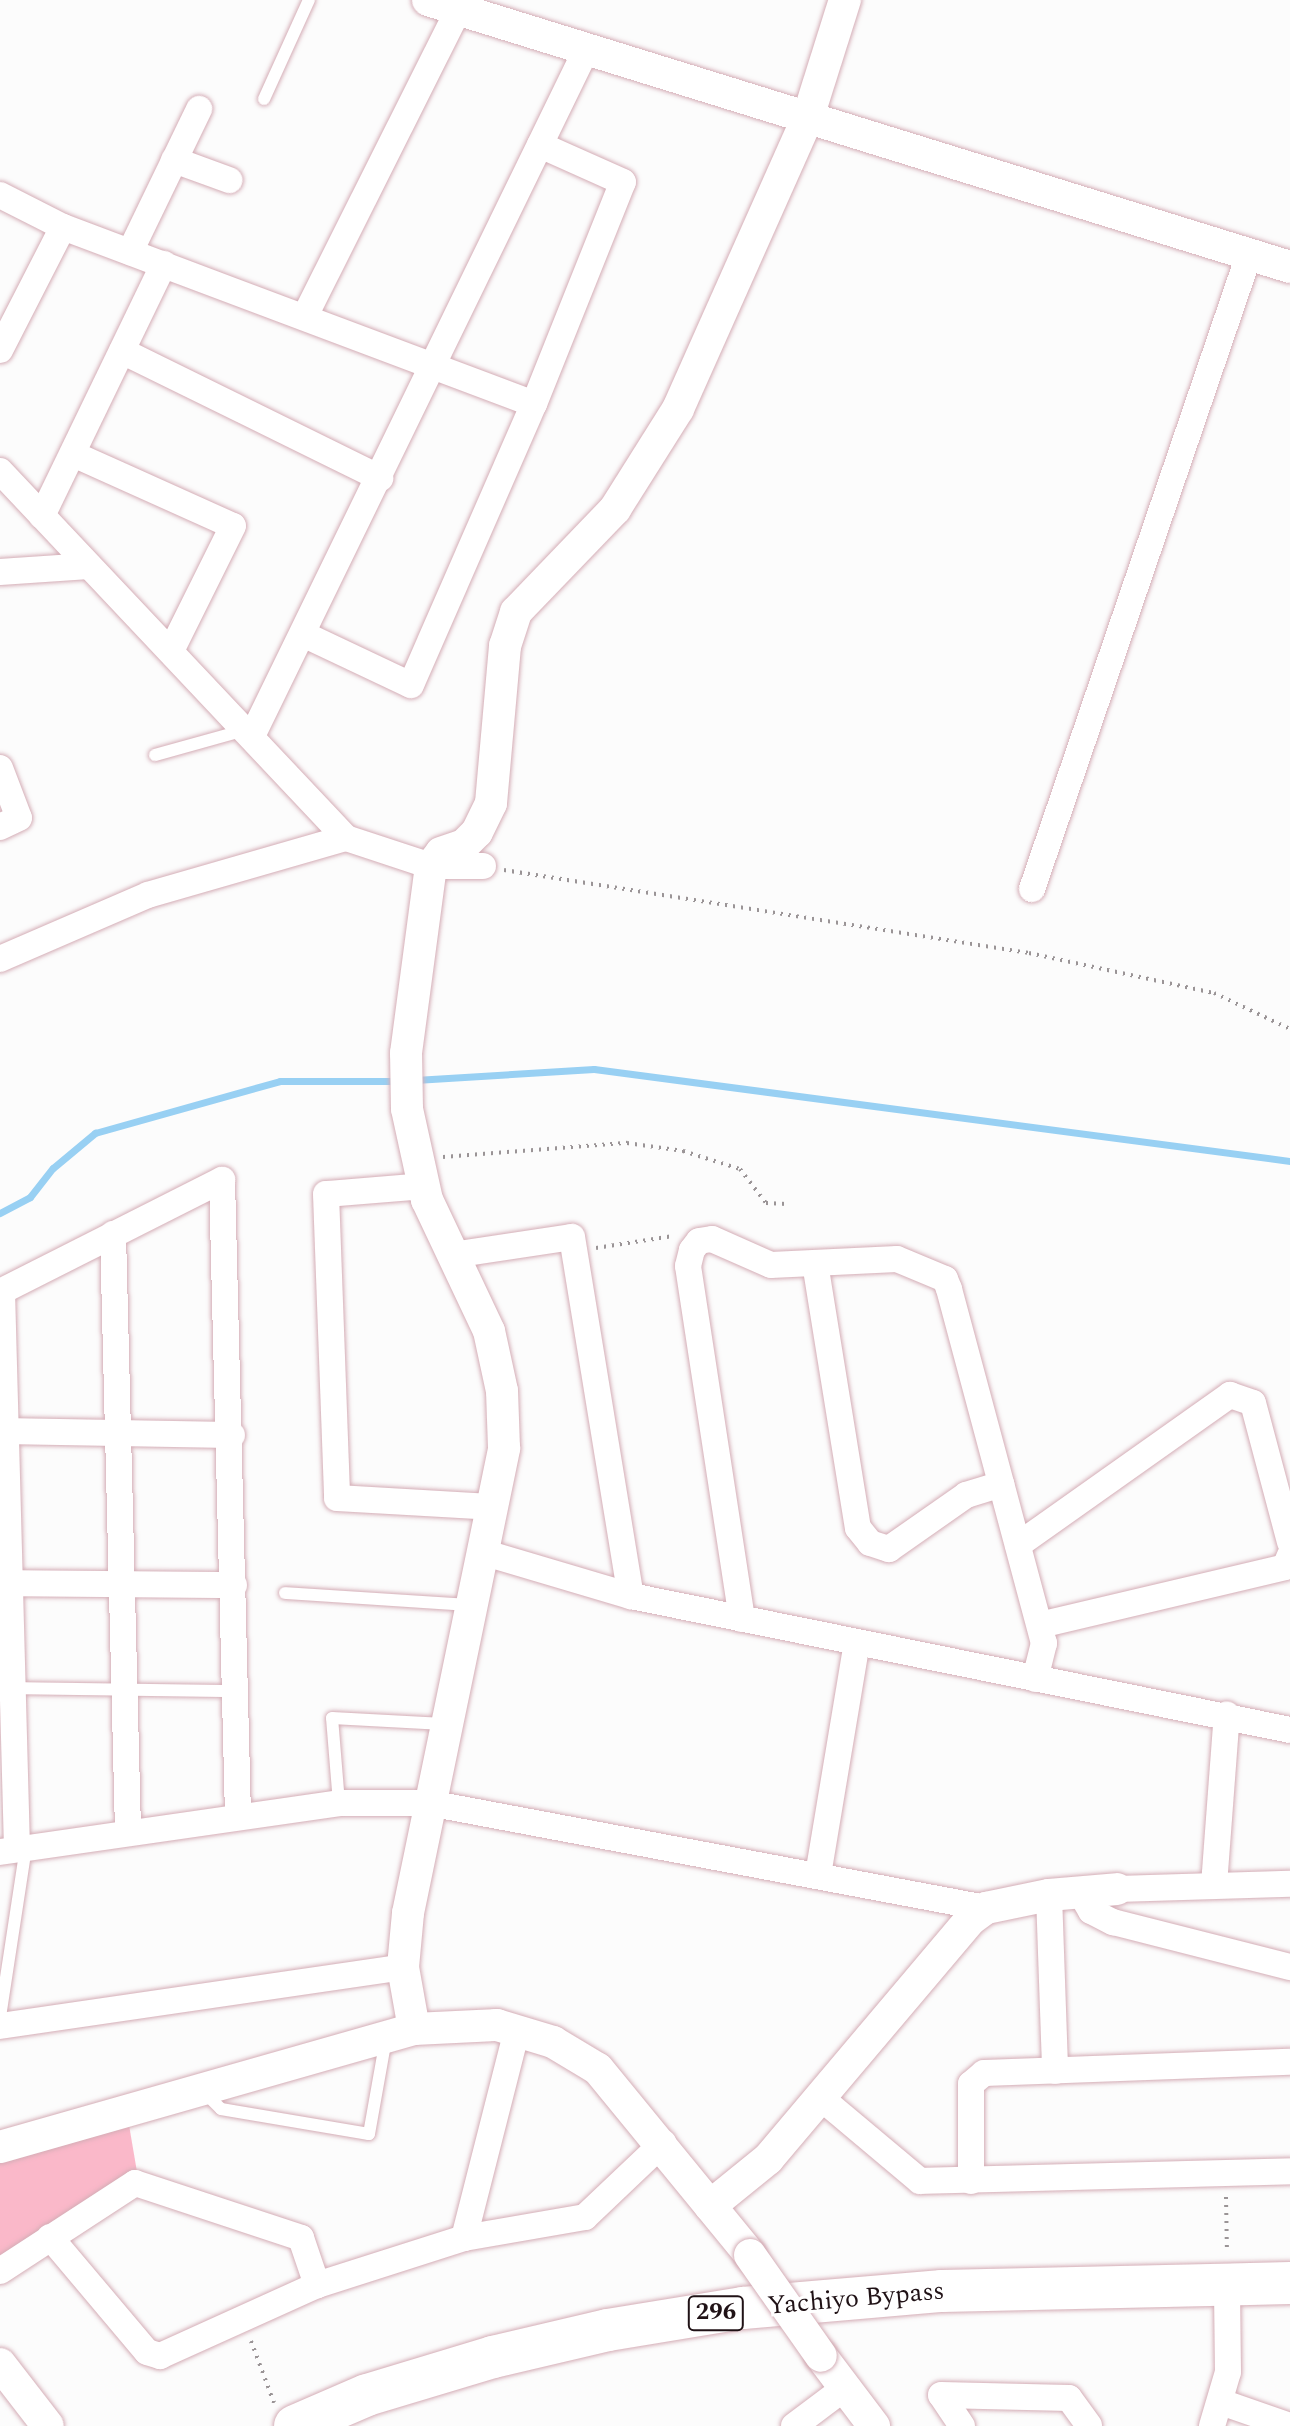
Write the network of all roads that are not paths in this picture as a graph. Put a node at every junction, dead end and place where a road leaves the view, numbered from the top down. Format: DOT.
graph roads {
  1 [pos="309,0"];
  2 [pos="428,0"];
  3 [pos="845,0"];
  4 [pos="458,10"];
  5 [pos="585,52"];
  6 [pos="264,99"];
  7 [pos="199,109"];
  8 [pos="808,117"];
  9 [pos="540,145"];
  10 [pos="174,160"];
  11 [pos="229,180"];
  12 [pos="0,195"];
  13 [pos="63,227"];
  14 [pos="130,252"];
  15 [pos="1249,255"];
  16 [pos="164,264"];
  17 [pos="1290,267"];
  18 [pos="305,316"];
  19 [pos="0,350"];
  20 [pos="122,351"];
  21 [pos="436,365"];
  22 [pos="534,404"];
  23 [pos="73,454"];
  24 [pos="0,471"];
  25 [pos="380,478"];
  26 [pos="42,516"];
  27 [pos="89,566"];
  28 [pos="0,572"];
  29 [pos="303,634"];
  30 [pos="171,651"];
  31 [pos="250,732"];
  32 [pos="155,755"];
  33 [pos="0,768"];
  34 [pos="0,827"];
  35 [pos="346,838"];
  36 [pos="431,866"];
  37 [pos="483,866"];
  38 [pos="1032,889"];
  39 [pos="0,959"];
  40 [pos="420,1173"];
  41 [pos="113,1234"];
  42 [pos="453,1255"];
  43 [pos="815,1263"];
  44 [pos="1,1291"];
  45 [pos="4,1431"];
  46 [pos="118,1433"];
  47 [pos="232,1435"];
  48 [pos="1001,1484"];
  49 [pos="491,1507"];
  50 [pos="1290,1542"];
  51 [pos="1018,1545"];
  52 [pos="482,1552"];
  53 [pos="1290,1555"];
  54 [pos="5,1583"];
  55 [pos="121,1584"];
  56 [pos="234,1585"];
  57 [pos="285,1593"];
  58 [pos="631,1596"];
  59 [pos="471,1605"];
  60 [pos="742,1619"];
  61 [pos="1040,1625"];
  62 [pos="857,1643"];
  63 [pos="1035,1679"];
  64 [pos="7,1688"];
  65 [pos="124,1690"];
  66 [pos="236,1691"];
  67 [pos="1227,1714"];
  68 [pos="447,1724"];
  69 [pos="1290,1730"];
  70 [pos="339,1803"];
  71 [pos="429,1803"];
  72 [pos="238,1816"];
  73 [pos="128,1830"];
  74 [pos="14,1849"];
  75 [pos="818,1875"];
  76 [pos="1290,1884"];
  77 [pos="1214,1885"];
  78 [pos="1117,1889"];
  79 [pos="1064,1894"];
  80 [pos="986,1908"];
  81 [pos="403,1967"];
  82 [pos="1290,1967"];
  83 [pos="0,2017"];
  84 [pos="0,2026"];
  85 [pos="517,2030"];
  86 [pos="400,2033"];
  87 [pos="1290,2062"];
  88 [pos="1055,2071"];
  89 [pos="200,2087"];
  90 [pos="821,2098"];
  91 [pos="663,2143"];
  92 [pos="0,2147"];
  93 [pos="1290,2171"];
  94 [pos="971,2181"];
  95 [pos="710,2206"];
  96 [pos="50,2237"];
  97 [pos="464,2238"];
  98 [pos="1227,2270"];
  99 [pos="0,2271"];
  100 [pos="1290,2283"];
  101 [pos="317,2285"];
  102 [pos="0,2364"];
  103 [pos="846,2387"];
  104 [pos="284,2414"];
  105 [pos="1216,2414"];
  106 [pos="48,2426"];
  107 [pos="794,2426"];
  108 [pos="874,2426"];
  109 [pos="962,2426"];
  110 [pos="1089,2426"];
  111 [pos="1290,2426"];
  1 -- 6 [label="lane"];
  2 -- 4 [label="street"];
  3 -- 8 [label="street"];
  4 -- 5 [label="street"];
  4 -- 18 [label="street"];
  5 -- 8 [label="street"];
  5 -- 9 [label="street"];
  7 -- 10 [label="street"];
  8 -- 15 [label="street"];
  8 -- 36 [label="street"];
  9 -- 21 [label="street"];
  9 -- 22 [label="street"];
  10 -- 11 [label="street"];
  10 -- 14 [label="street"];
  12 -- 13 [label="street"];
  13 -- 14 [label="street"];
  13 -- 19 [label="street"];
  14 -- 16 [label="street"];
  15 -- 17 [label="street"];
  15 -- 38 [label="street"];
  16 -- 18 [label="street"];
  16 -- 20 [label="street"];
  18 -- 21 [label="street"];
  20 -- 23 [label="street"];
  20 -- 25 [label="street"];
  21 -- 22 [label="street"];
  21 -- 25 [label="street"];
  22 -- 29 [label="street"];
  23 -- 26 [label="street"];
  23 -- 30 [label="street"];
  24 -- 26 [label="street"];
  25 -- 29 [label="street"];
  26 -- 27 [label="street"];
  27 -- 28 [label="street"];
  27 -- 30 [label="street"];
  29 -- 31 [label="street"];
  30 -- 31 [label="street"];
  31 -- 32 [label="lane"];
  31 -- 35 [label="street"];
  33 -- 34 [label="street"];
  35 -- 36 [label="street"];
  35 -- 39 [label="street"];
  36 -- 37 [label="street"];
  36 -- 40 [label="street"];
  40 -- 42 [label="street"];
  40 -- 49 [label="street"];
  41 -- 44 [label="street"];
  41 -- 46 [label="street"];
  41 -- 47 [label="street"];
  42 -- 49 [label="street"];
  42 -- 58 [label="street"];
  43 -- 48 [label="street"];
  43 -- 48 [label="street"];
  43 -- 60 [label="street"];
  44 -- 45 [label="street"];
  45 -- 46 [label="street"];
  45 -- 54 [label="street"];
  46 -- 47 [label="street"];
  46 -- 55 [label="street"];
  47 -- 56 [label="street"];
  48 -- 51 [label="street"];
  49 -- 52 [label="street"];
  50 -- 51 [label="street"];
  51 -- 61 [label="street"];
  52 -- 58 [label="street"];
  52 -- 59 [label="street"];
  53 -- 61 [label="street"];
  54 -- 55 [label="street"];
  54 -- 64 [label="street"];
  55 -- 56 [label="street"];
  55 -- 65 [label="street"];
  56 -- 66 [label="street"];
  57 -- 59 [label="lane"];
  58 -- 60 [label="street"];
  59 -- 68 [label="street"];
  60 -- 62 [label="street"];
  61 -- 63 [label="street"];
  62 -- 63 [label="street"];
  62 -- 75 [label="street"];
  63 -- 67 [label="street"];
  64 -- 65 [label="lane"];
  64 -- 74 [label="street"];
  65 -- 66 [label="lane"];
  65 -- 73 [label="street"];
  66 -- 72 [label="street"];
  67 -- 69 [label="street"];
  67 -- 77 [label="street"];
  68 -- 70 [label="lane"];
  68 -- 71 [label="street"];
  70 -- 71 [label="street"];
  70 -- 72 [label="street"];
  71 -- 75 [label="street"];
  71 -- 81 [label="street"];
  72 -- 73 [label="street"];
  73 -- 74 [label="street"];
  74 -- 83 [label="lane"];
  75 -- 80 [label="street"];
  76 -- 77 [label="street"];
  77 -- 78 [label="street"];
  78 -- 79 [label="street"];
  79 -- 80 [label="street"];
  79 -- 82 [label="street"];
  79 -- 88 [label="street"];
  80 -- 90 [label="street"];
  81 -- 84 [label="street"];
  81 -- 86 [label="street"];
  85 -- 86 [label="street"];
  85 -- 91 [label="street"];
  85 -- 97 [label="street"];
  86 -- 89 [label="street"];
  86 -- 89 [label="lane"];
  87 -- 88 [label="street"];
  88 -- 94 [label="street"];
  89 -- 92 [label="street"];
  90 -- 94 [label="street"];
  90 -- 95 [label="street"];
  91 -- 95 [label="street"];
  91 -- 97 [label="street"];
  93 -- 94 [label="street"];
  95 -- 103 [label="street, bridge"];
  96 -- 99 [label="street"];
  96 -- 101 [label="street"];
  96 -- 101 [label="street"];
  97 -- 101 [label="street"];
  98 -- 100 [label="highway, Yachiyo Bypass / 296"];
  98 -- 104 [label="highway, Yachiyo Bypass / 296"];
  98 -- 105 [label="street"];
  102 -- 106 [label="street"];
  103 -- 107 [label="street"];
  103 -- 108 [label="street"];
  105 -- 111 [label="street"];
  109 -- 110 [label="street"];
}
